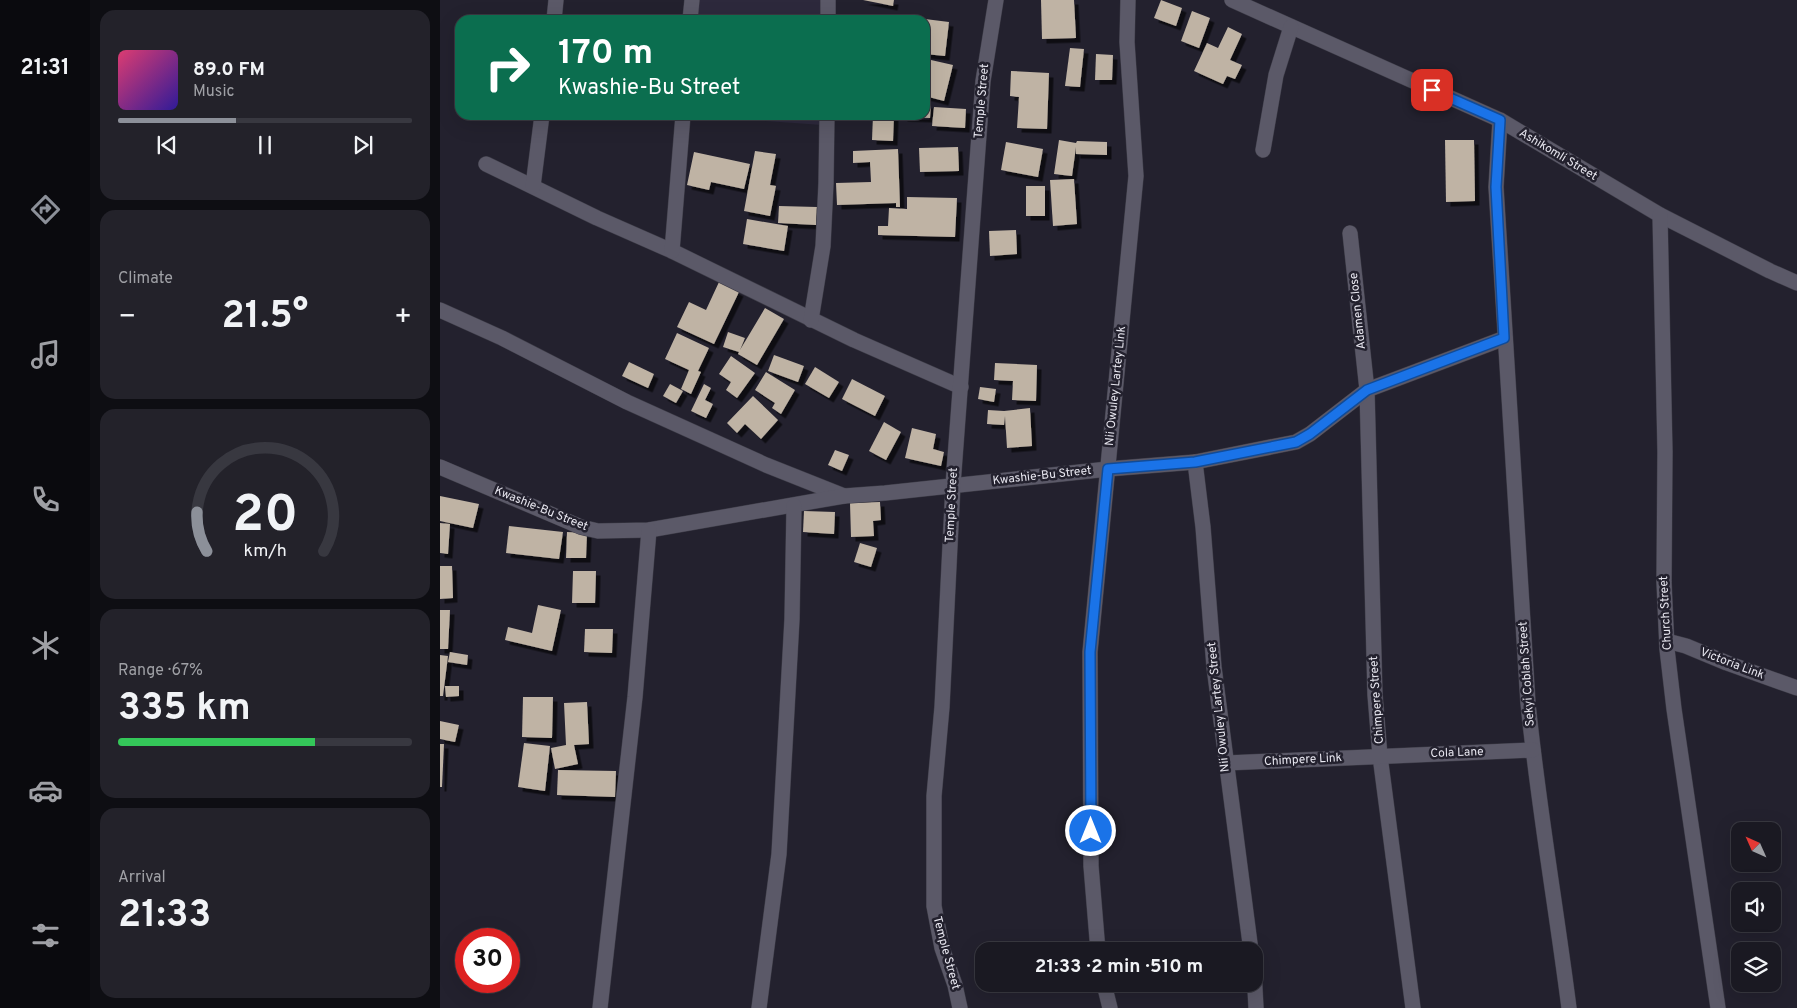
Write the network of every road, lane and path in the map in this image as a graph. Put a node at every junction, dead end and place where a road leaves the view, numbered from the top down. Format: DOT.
graph roads {
  1 [pos="556,0"];
  2 [pos="692,0"];
  3 [pos="828,0"];
  4 [pos="996,0"];
  5 [pos="1128,0"];
  6 [pos="1232,0"];
  7 [pos="554,15"];
  8 [pos="690,15"];
  9 [pos="828,15"];
  10 [pos="1291,27"];
  11 [pos="541,120"];
  12 [pos="683,120"];
  13 [pos="827,120"];
  14 [pos="1500,120"];
  15 [pos="1263,150"];
  16 [pos="486,164"];
  17 [pos="533,186"];
  18 [pos="1660,215"];
  19 [pos="1350,233"];
  20 [pos="672,252"];
  21 [pos="1797,284"];
  22 [pos="440,310"];
  23 [pos="811,320"];
  24 [pos="1504,338"];
  25 [pos="961,387"];
  26 [pos="1367,390"];
  27 [pos="1195,462"];
  28 [pos="440,467"];
  29 [pos="1108,469"];
  30 [pos="952,485"];
  31 [pos="844,496"];
  32 [pos="794,506"];
  33 [pos="648,530"];
  34 [pos="1667,641"];
  35 [pos="1797,688"];
  36 [pos="1533,750"];
  37 [pos="1380,756"];
  38 [pos="1226,763"];
  39 [pos="1097,942"];
  40 [pos="1250,942"];
  41 [pos="1106,992"];
  42 [pos="1255,992"];
  43 [pos="600,1008"];
  44 [pos="759,1008"];
  45 [pos="960,1008"];
  46 [pos="1110,1008"];
  47 [pos="1256,1008"];
  48 [pos="1413,1008"];
  49 [pos="1569,1008"];
  50 [pos="1718,1008"];
  1 -- 7 [label="street"];
  2 -- 8 [label="street"];
  3 -- 9 [label="street"];
  4 -- 25 [label="street, Temple Street"];
  5 -- 29 [label="street, Nii Owuley Lartey Link"];
  6 -- 10 [label="street, Ashikomli Street"];
  10 -- 14 [label="street, Ashikomli Street"];
  10 -- 15 [label="street"];
  11 -- 17 [label="street"];
  12 -- 20 [label="street"];
  13 -- 23 [label="street"];
  14 -- 18 [label="street, Ashikomli Street"];
  14 -- 24 [label="street"];
  16 -- 17 [label="street"];
  17 -- 20 [label="street"];
  18 -- 21 [label="street, Ashikomli Street"];
  18 -- 34 [label="street, Church Street"];
  19 -- 26 [label="street, Adamen Close"];
  20 -- 23 [label="street"];
  22 -- 31 [label="street"];
  23 -- 25 [label="street"];
  24 -- 26 [label="street, Kwashie-Bu Street"];
  24 -- 36 [label="street, Sekyi Coblah Street"];
  25 -- 30 [label="street, Temple Street"];
  26 -- 27 [label="street, Kwashie-Bu Street"];
  26 -- 37 [label="street, Chimpere Street"];
  27 -- 29 [label="street, Kwashie-Bu Street"];
  27 -- 38 [label="street, Nii Owuley Lartey Street"];
  28 -- 33 [label="street, Kwashie-Bu Street"];
  29 -- 30 [label="street, Kwashie-Bu Street"];
  29 -- 39 [label="street, Nii Owuley Lartey Link"];
  30 -- 31 [label="street, Kwashie-Bu Street"];
  30 -- 45 [label="street, Temple Street"];
  31 -- 32 [label="street, Kwashie-Bu Street"];
  32 -- 33 [label="street, Kwashie-Bu Street"];
  32 -- 44 [label="street"];
  33 -- 43 [label="street"];
  34 -- 35 [label="street, Victoria Link"];
  34 -- 50 [label="street, Church Street"];
  36 -- 37 [label="street, Cola Lane"];
  36 -- 49 [label="street, Sekyi Coblah Street"];
  37 -- 38 [label="street, Chimpere Link"];
  37 -- 48 [label="street, Chimpere Street"];
  38 -- 40 [label="street, Nii Owuley Lartey Street"];
  41 -- 46 [label="street"];
  42 -- 47 [label="street"];
}
